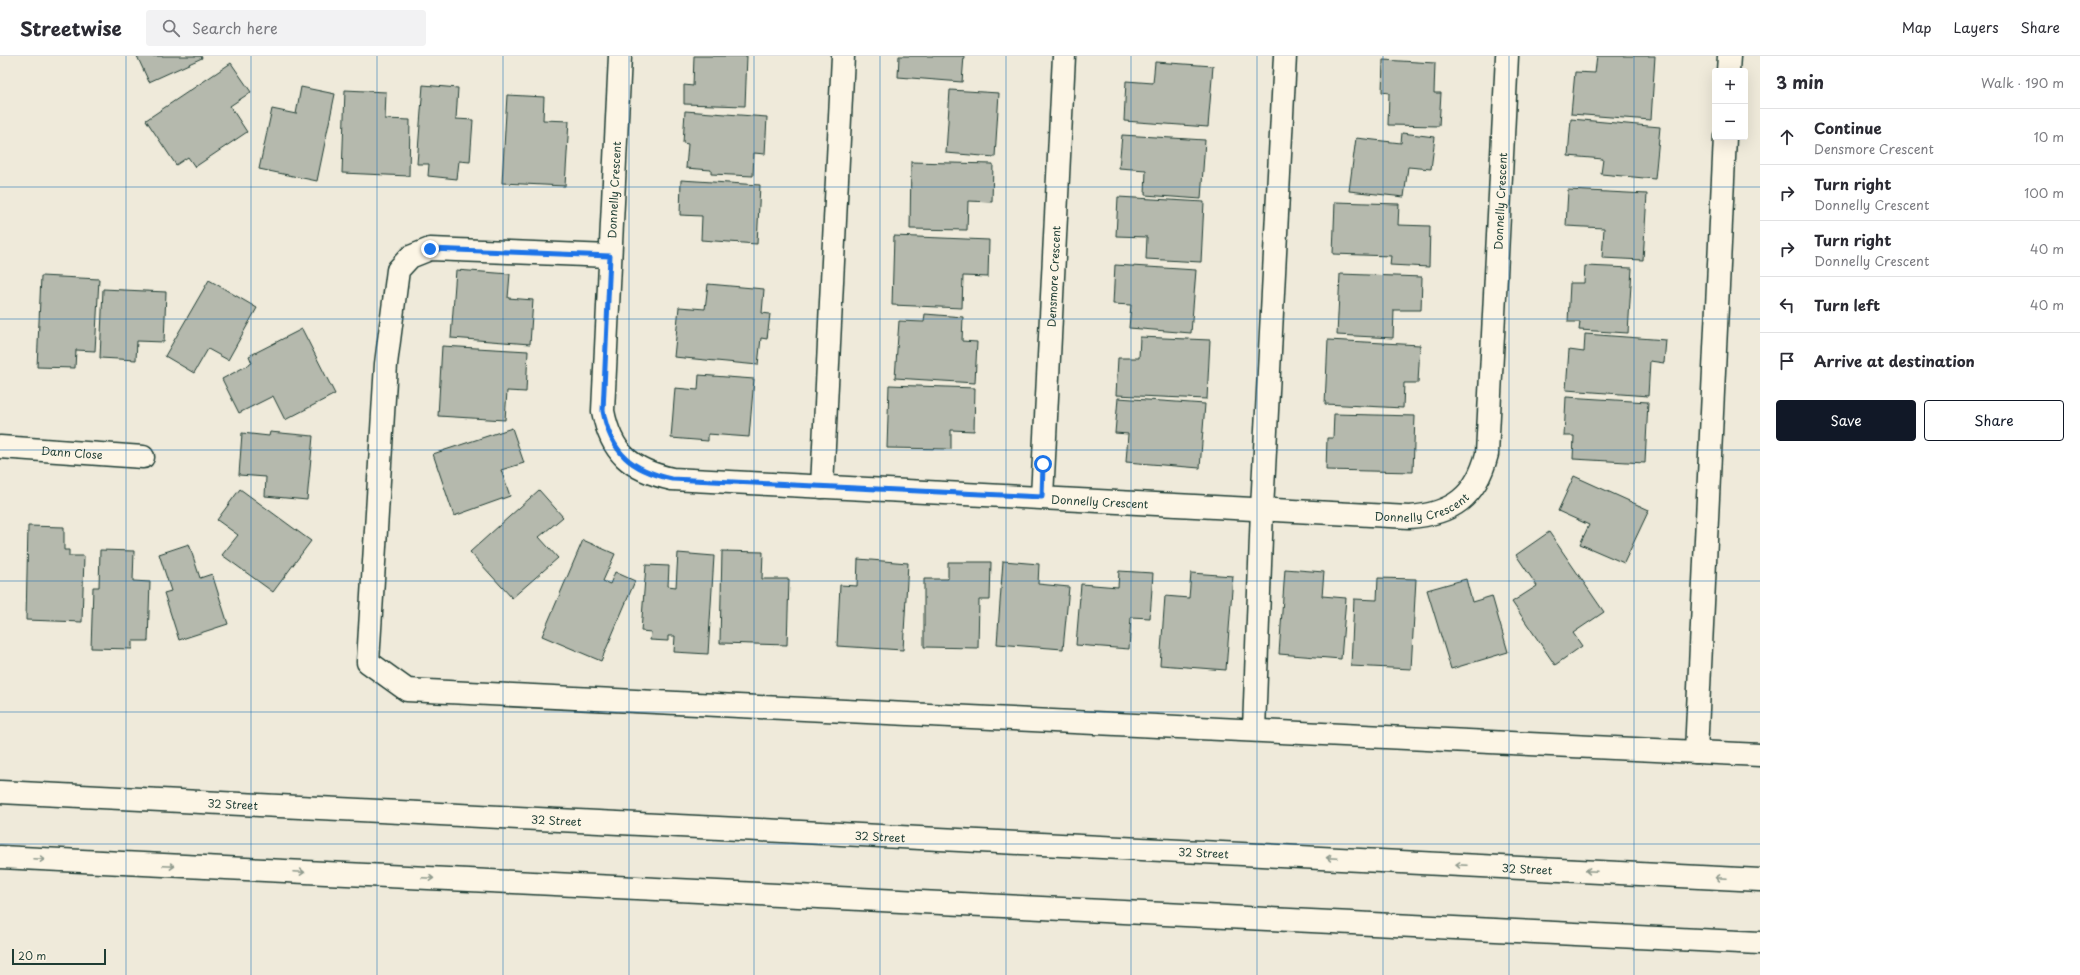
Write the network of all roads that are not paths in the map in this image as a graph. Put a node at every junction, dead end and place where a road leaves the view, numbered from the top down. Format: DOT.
graph roads {
  1 [pos="620,56"];
  2 [pos="843,56"];
  3 [pos="1064,56"];
  4 [pos="1285,56"];
  5 [pos="1507,56"];
  6 [pos="1729,56"];
  7 [pos="1728,68"];
  8 [pos="1725,140"];
  9 [pos="610,256"];
  10 [pos="0,447"];
  11 [pos="143,457"];
  12 [pos="822,487"];
  13 [pos="1042,497"];
  14 [pos="1262,509"];
  15 [pos="1254,730"];
  16 [pos="1696,752"];
  17 [pos="1760,755"];
  18 [pos="0,792"];
  19 [pos="0,857"];
  20 [pos="1760,880"];
  21 [pos="1760,943"];
  1 -- 9 [label="street, Donnelly Crescent"];
  2 -- 12 [label="street"];
  3 -- 13 [label="street, Densmore Crescent"];
  4 -- 14 [label="street"];
  5 -- 14 [label="street, Donnelly Crescent"];
  6 -- 7 [label="street"];
  8 -- 16 [label="street"];
  9 -- 12 [label="street, Donnelly Crescent"];
  9 -- 15 [label="street"];
  10 -- 11 [label="street, Dann Close"];
  12 -- 13 [label="street, Donnelly Crescent"];
  13 -- 14 [label="street, Donnelly Crescent"];
  14 -- 15 [label="street"];
  15 -- 16 [label="street"];
  16 -- 17 [label="street"];
  20 -- 18 [label="street, 32 Street, one-way"];
  19 -- 21 [label="street, one-way"];
}
